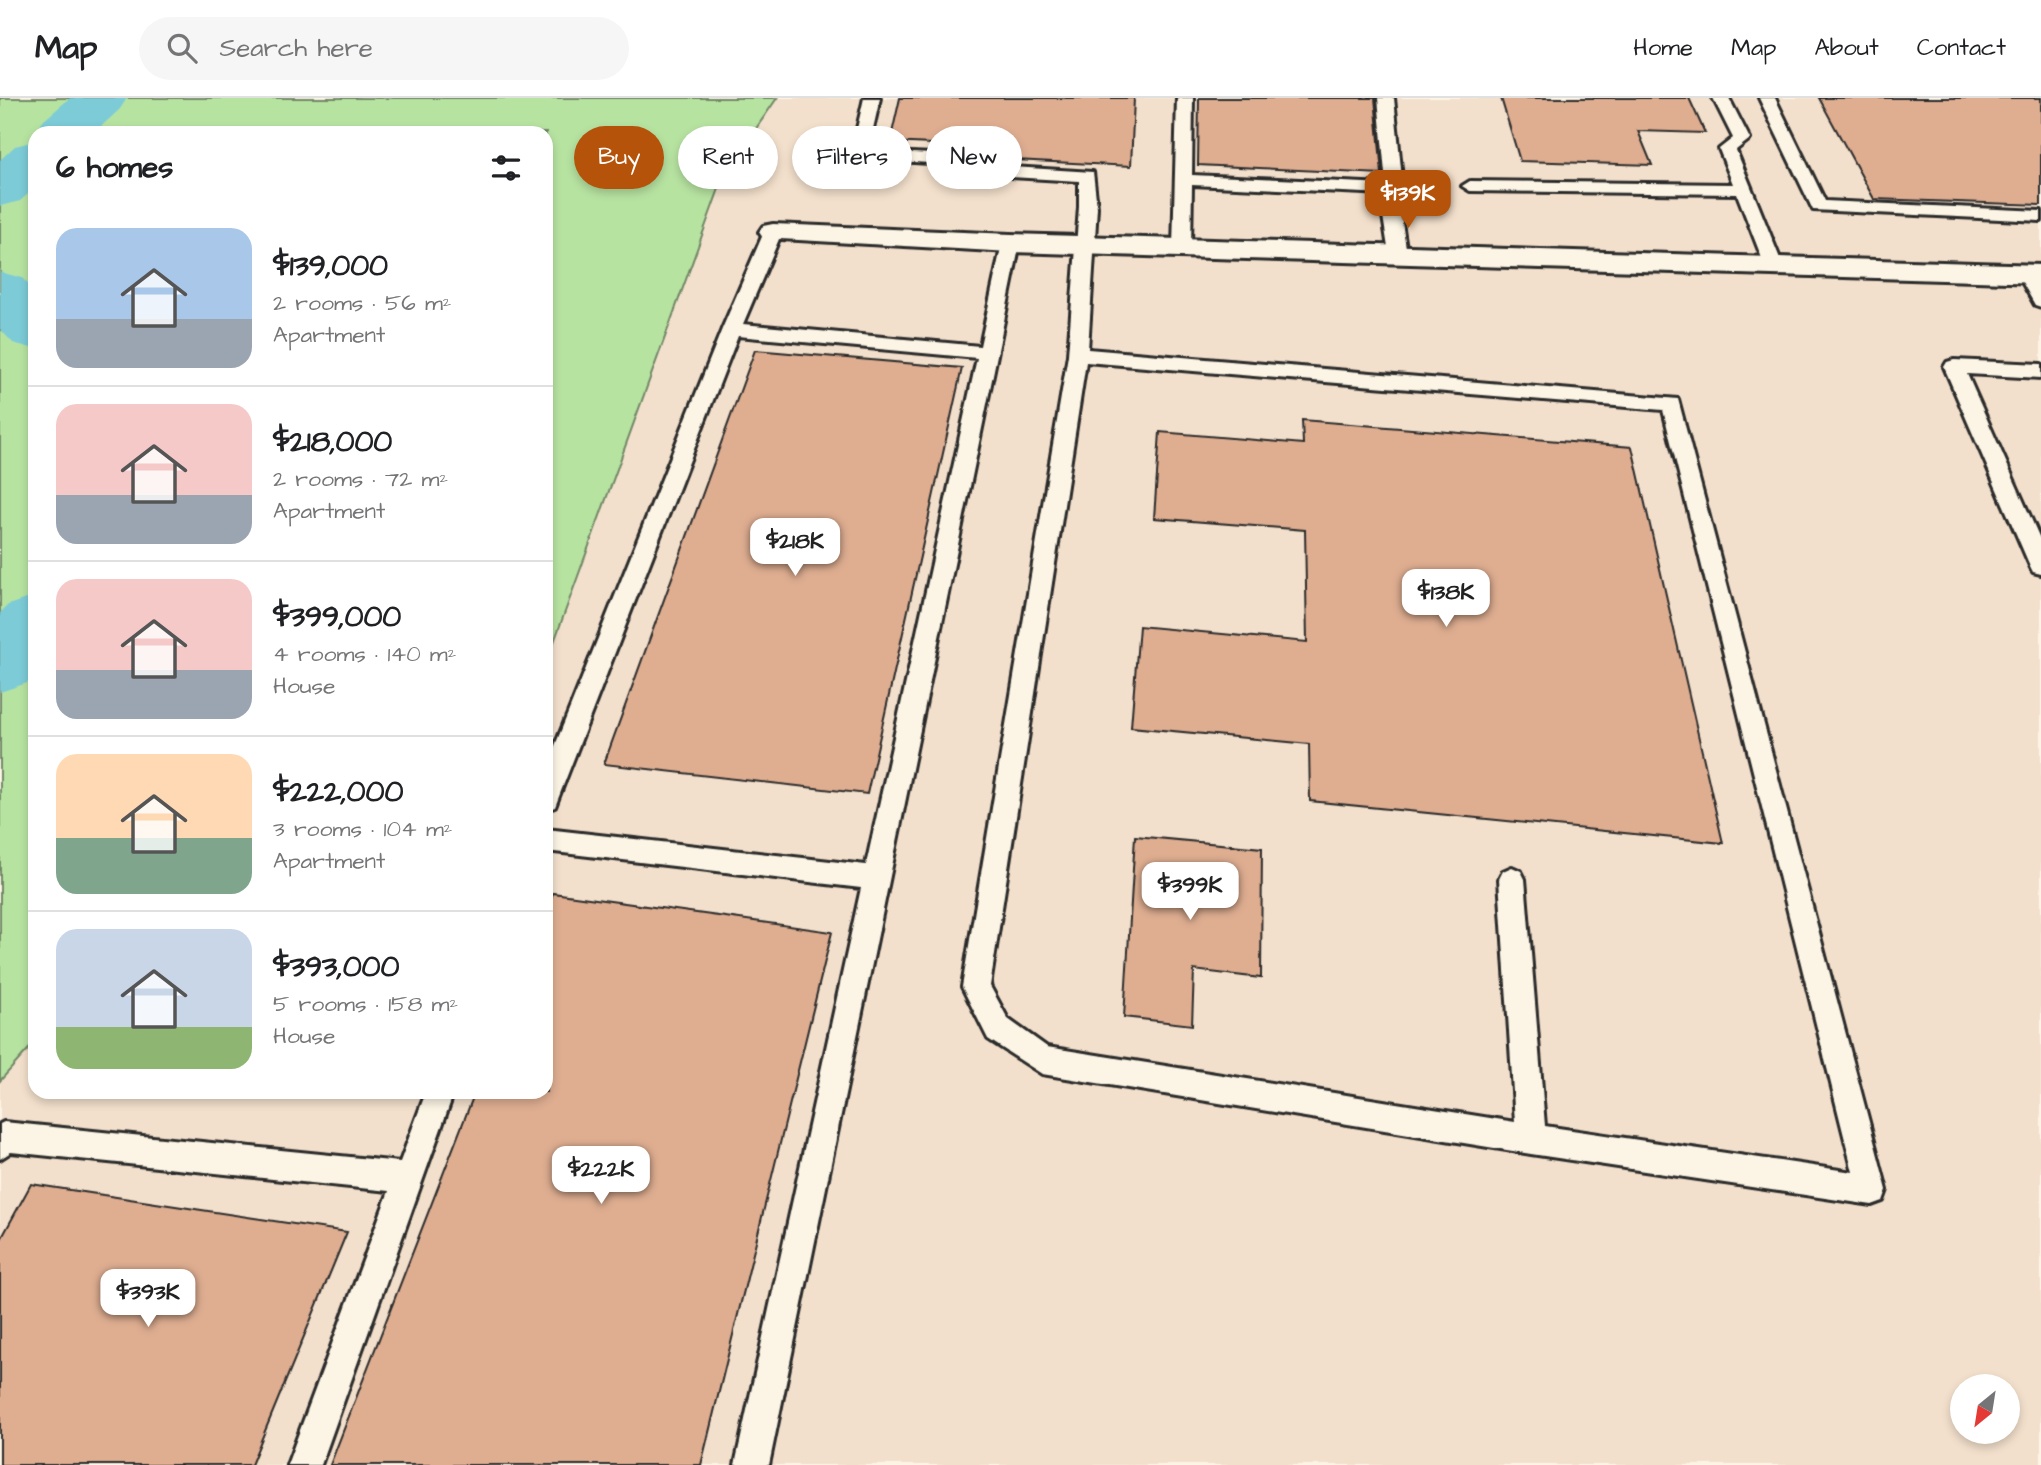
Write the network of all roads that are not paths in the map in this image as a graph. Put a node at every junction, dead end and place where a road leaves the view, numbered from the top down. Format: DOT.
graph roads {
  1 [pos="872,98"];
  2 [pos="1185,98"];
  3 [pos="1387,98"];
  4 [pos="1721,98"];
  5 [pos="1767,98"];
  6 [pos="1183,180"];
  7 [pos="1470,186"];
  8 [pos="1395,189"];
  9 [pos="1744,189"];
  10 [pos="2041,216"];
  11 [pos="773,232"];
  12 [pos="1011,243"];
  13 [pos="1085,245"];
  14 [pos="1182,248"];
  15 [pos="1398,254"];
  16 [pos="1774,266"];
  17 [pos="2034,273"];
  18 [pos="2041,301"];
  19 [pos="731,329"];
  20 [pos="988,353"];
  21 [pos="1078,355"];
  22 [pos="2041,371"];
  23 [pos="2041,566"];
  24 [pos="553,781"];
  25 [pos="553,841"];
  26 [pos="878,878"];
  27 [pos="1512,879"];
  28 [pos="437,1099"];
  29 [pos="1531,1139"];
  30 [pos="0,1144"];
  31 [pos="409,1178"];
  32 [pos="304,1465"];
  33 [pos="752,1465"];
  1 -- 13 [label="lane"];
  2 -- 6 [label="lane"];
  3 -- 8 [label="lane"];
  4 -- 9 [label="lane"];
  5 -- 10 [label="lane"];
  6 -- 8 [label="lane"];
  6 -- 14 [label="lane"];
  7 -- 9 [label="lane"];
  8 -- 15 [label="lane"];
  9 -- 16 [label="lane"];
  11 -- 12 [label="street"];
  11 -- 19 [label="lane"];
  12 -- 13 [label="street"];
  12 -- 20 [label="lane"];
  13 -- 14 [label="street"];
  13 -- 21 [label="lane"];
  14 -- 15 [label="street"];
  15 -- 16 [label="street"];
  16 -- 17 [label="street"];
  17 -- 18 [label="lane"];
  19 -- 20 [label="lane"];
  19 -- 24 [label="lane"];
  20 -- 26 [label="lane"];
  21 -- 29 [label="lane"];
  21 -- 29 [label="lane"];
  22 -- 23 [label="lane"];
  25 -- 26 [label="lane"];
  26 -- 33 [label="lane"];
  27 -- 29 [label="lane"];
  28 -- 31 [label="lane"];
  30 -- 31 [label="lane"];
  31 -- 32 [label="lane"];
}
